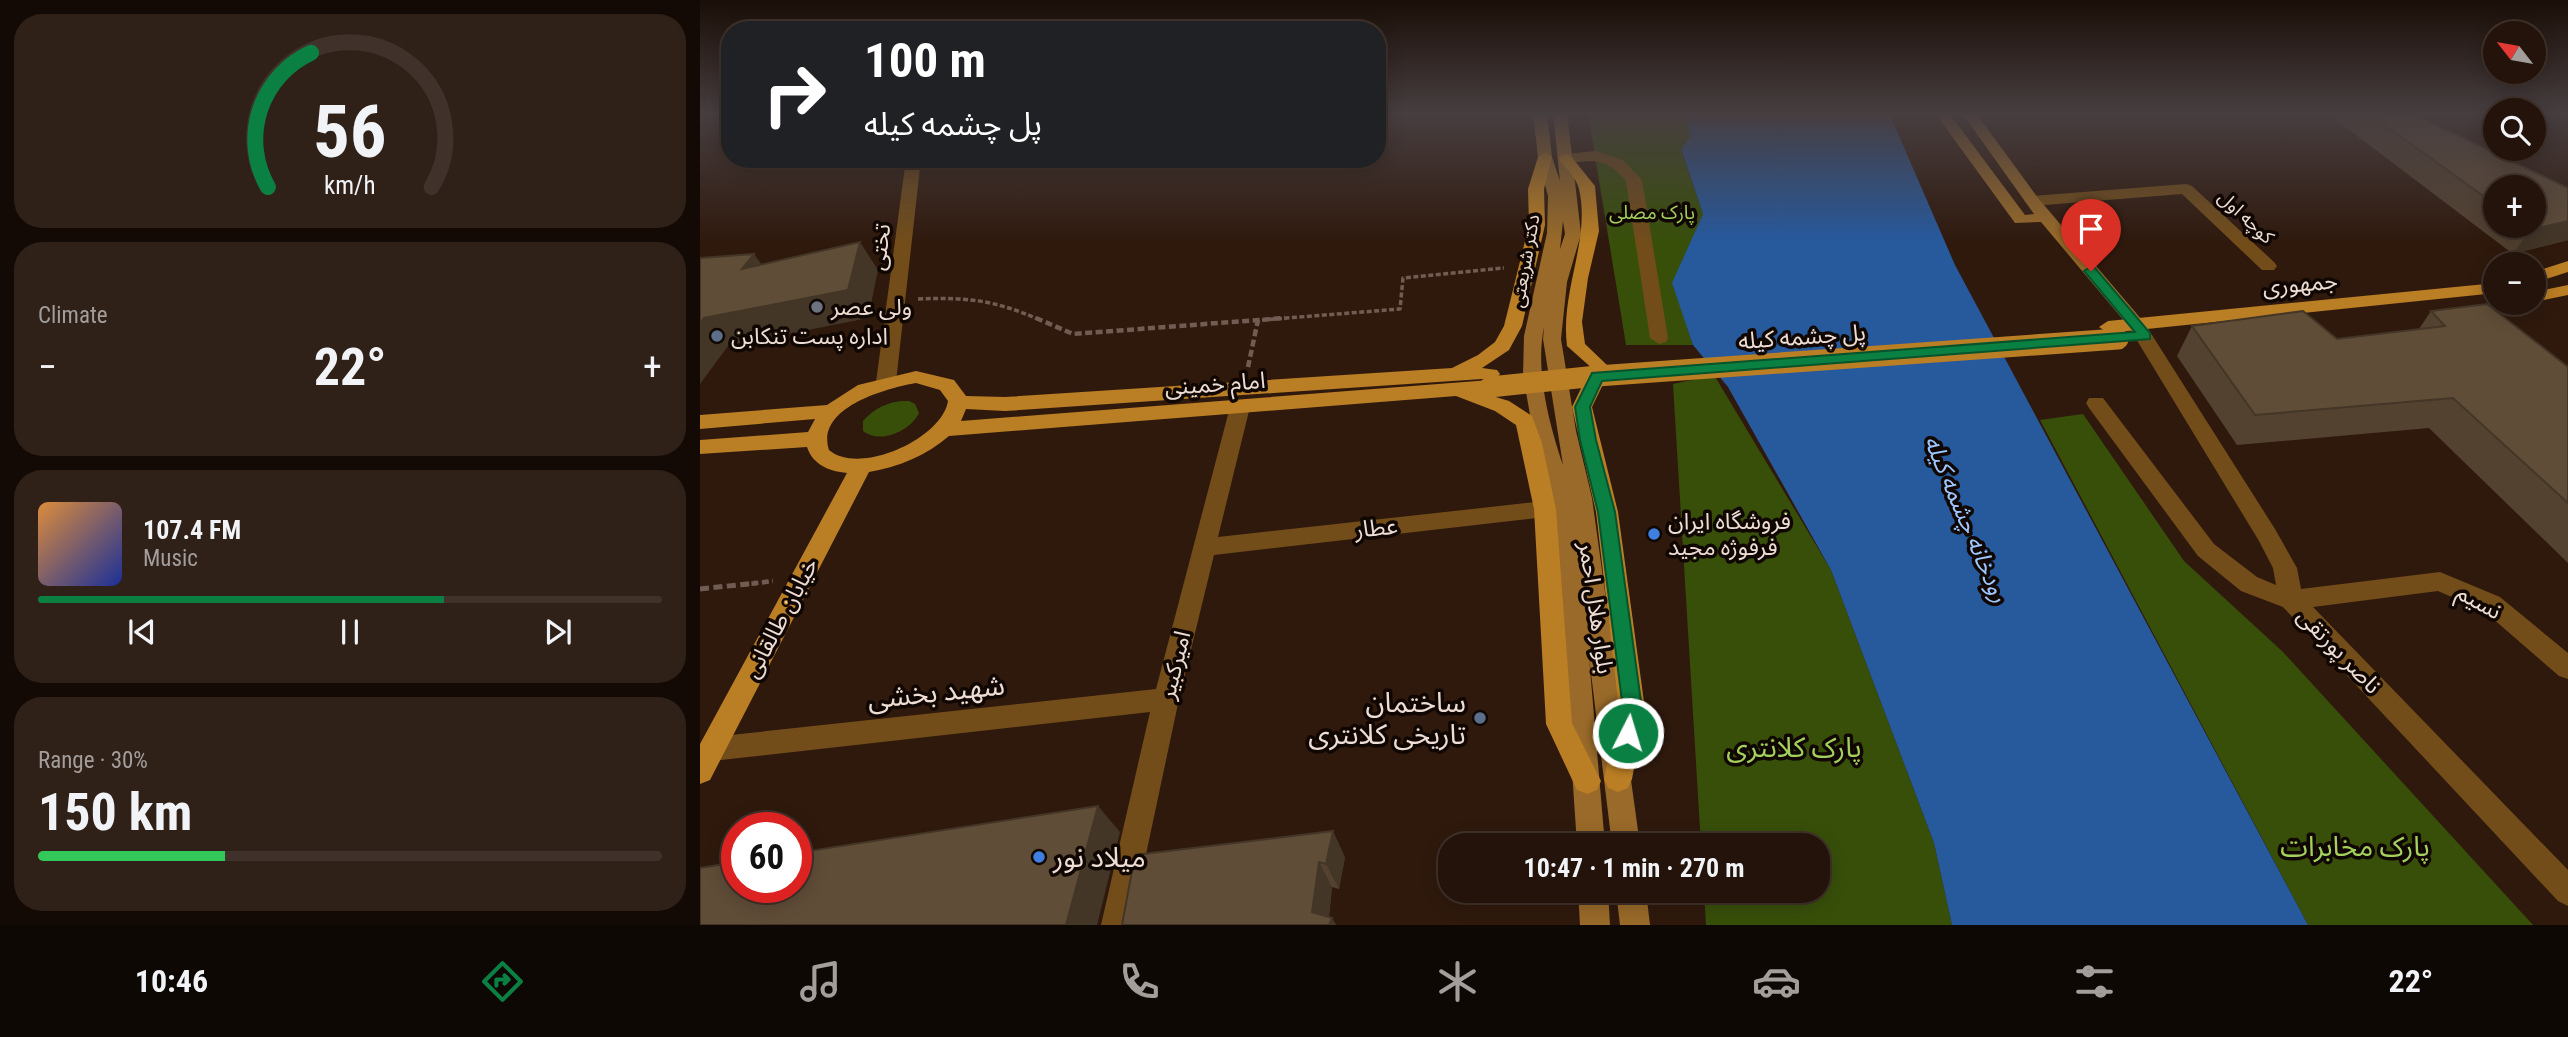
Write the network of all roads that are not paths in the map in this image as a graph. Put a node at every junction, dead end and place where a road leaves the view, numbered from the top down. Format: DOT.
graph roads {
  1 [pos="1587,156"];
  2 [pos="1604,156"];
  3 [pos="1974,156"];
  4 [pos="2000,156"];
  5 [pos="1545,158"];
  6 [pos="1565,158"];
  7 [pos="913,168"];
  8 [pos="2032,201"];
  9 [pos="2045,217"];
  10 [pos="2268,266"];
  11 [pos="2567,268"];
  12 [pos="2546,274"];
  13 [pos="2483,290"];
  14 [pos="2568,290"];
  15 [pos="2546,295"];
  16 [pos="2483,304"];
  17 [pos="2141,330"];
  18 [pos="2113,333"];
  19 [pos="1659,338"];
  20 [pos="1597,370"];
  21 [pos="1544,374"];
  22 [pos="1490,381"];
  23 [pos="886,382"];
  24 [pos="1446,383"];
  25 [pos="958,402"];
  26 [pos="2096,403"];
  27 [pos="1240,407"];
  28 [pos="832,411"];
  29 [pos="700,422"];
  30 [pos="943,429"];
  31 [pos="815,439"];
  32 [pos="700,447"];
  33 [pos="862,465"];
  34 [pos="1545,509"];
  35 [pos="1206,547"];
  36 [pos="2291,600"];
  37 [pos="2568,668"];
  38 [pos="1167,699"];
  39 [pos="706,760"];
  40 [pos="1618,779"];
  41 [pos="1587,781"];
  42 [pos="1590,833"];
  43 [pos="1625,833"];
  44 [pos="2568,891"];
  45 [pos="1594,903"];
  46 [pos="1632,903"];
  47 [pos="1116,925"];
  48 [pos="1595,925"];
  49 [pos="1635,925"];
  1 -- 6 [label="street"];
  2 -- 19 [label="street"];
  3 -- 9 [label="street"];
  4 -- 8 [label="street"];
  5 -- 21 [label="street, دکتر شریعتی"];
  5 -- 24 [label="main road"];
  6 -- 20 [label="main road"];
  6 -- 21 [label="street, دکتر شریعتی"];
  7 -- 23 [label="street, تختی"];
  8 -- 9 [label="street"];
  8 -- 10 [label="street, کوچه اول"];
  9 -- 17 [label="street"];
  11 -- 12 [label="main road"];
  13 -- 17 [label="main road, جمهوری"];
  14 -- 15 [label="main road"];
  16 -- 17 [label="main road, جمهوری"];
  17 -- 18 [label="main road, جمهوری"];
  17 -- 36 [label="street, ناصر پورتقی"];
  18 -- 20 [label="main road, پل چشمه کیله, bridge"];
  20 -- 22 [label="main road, پل چشمه کیله, bridge"];
  20 -- 40 [label="main road"];
  21 -- 40 [label="street, بلوار هلال احمر"];
  21 -- 41 [label="street, بلوار هلال احمر"];
  22 -- 24 [label="main road, امام خمینی"];
  23 -- 25 [label="main road"];
  23 -- 28 [label="main road"];
  24 -- 25 [label="main road, امام خمینی"];
  24 -- 27 [label="main road, امام خمینی"];
  24 -- 34 [label="main road"];
  25 -- 30 [label="main road"];
  26 -- 36 [label="street"];
  27 -- 30 [label="main road, امام خمینی"];
  27 -- 35 [label="street, امیرکبیر"];
  28 -- 29 [label="main road"];
  28 -- 31 [label="main road"];
  30 -- 33 [label="main road"];
  31 -- 32 [label="main road"];
  31 -- 33 [label="main road"];
  33 -- 39 [label="main road, خیابان طالقانی"];
  34 -- 35 [label="street, عطار"];
  34 -- 41 [label="main road"];
  35 -- 38 [label="street, امیرکبیر"];
  36 -- 37 [label="street, نسیم"];
  36 -- 44 [label="street, ناصر پورتقی"];
  38 -- 39 [label="street, شهید بخشی"];
  38 -- 47 [label="street, امیرکبیر"];
  40 -- 43 [label="street, بلوار هلال احمر"];
  41 -- 42 [label="street, بلوار هلال احمر"];
  45 -- 48 [label="street"];
  46 -- 49 [label="street"];
}
